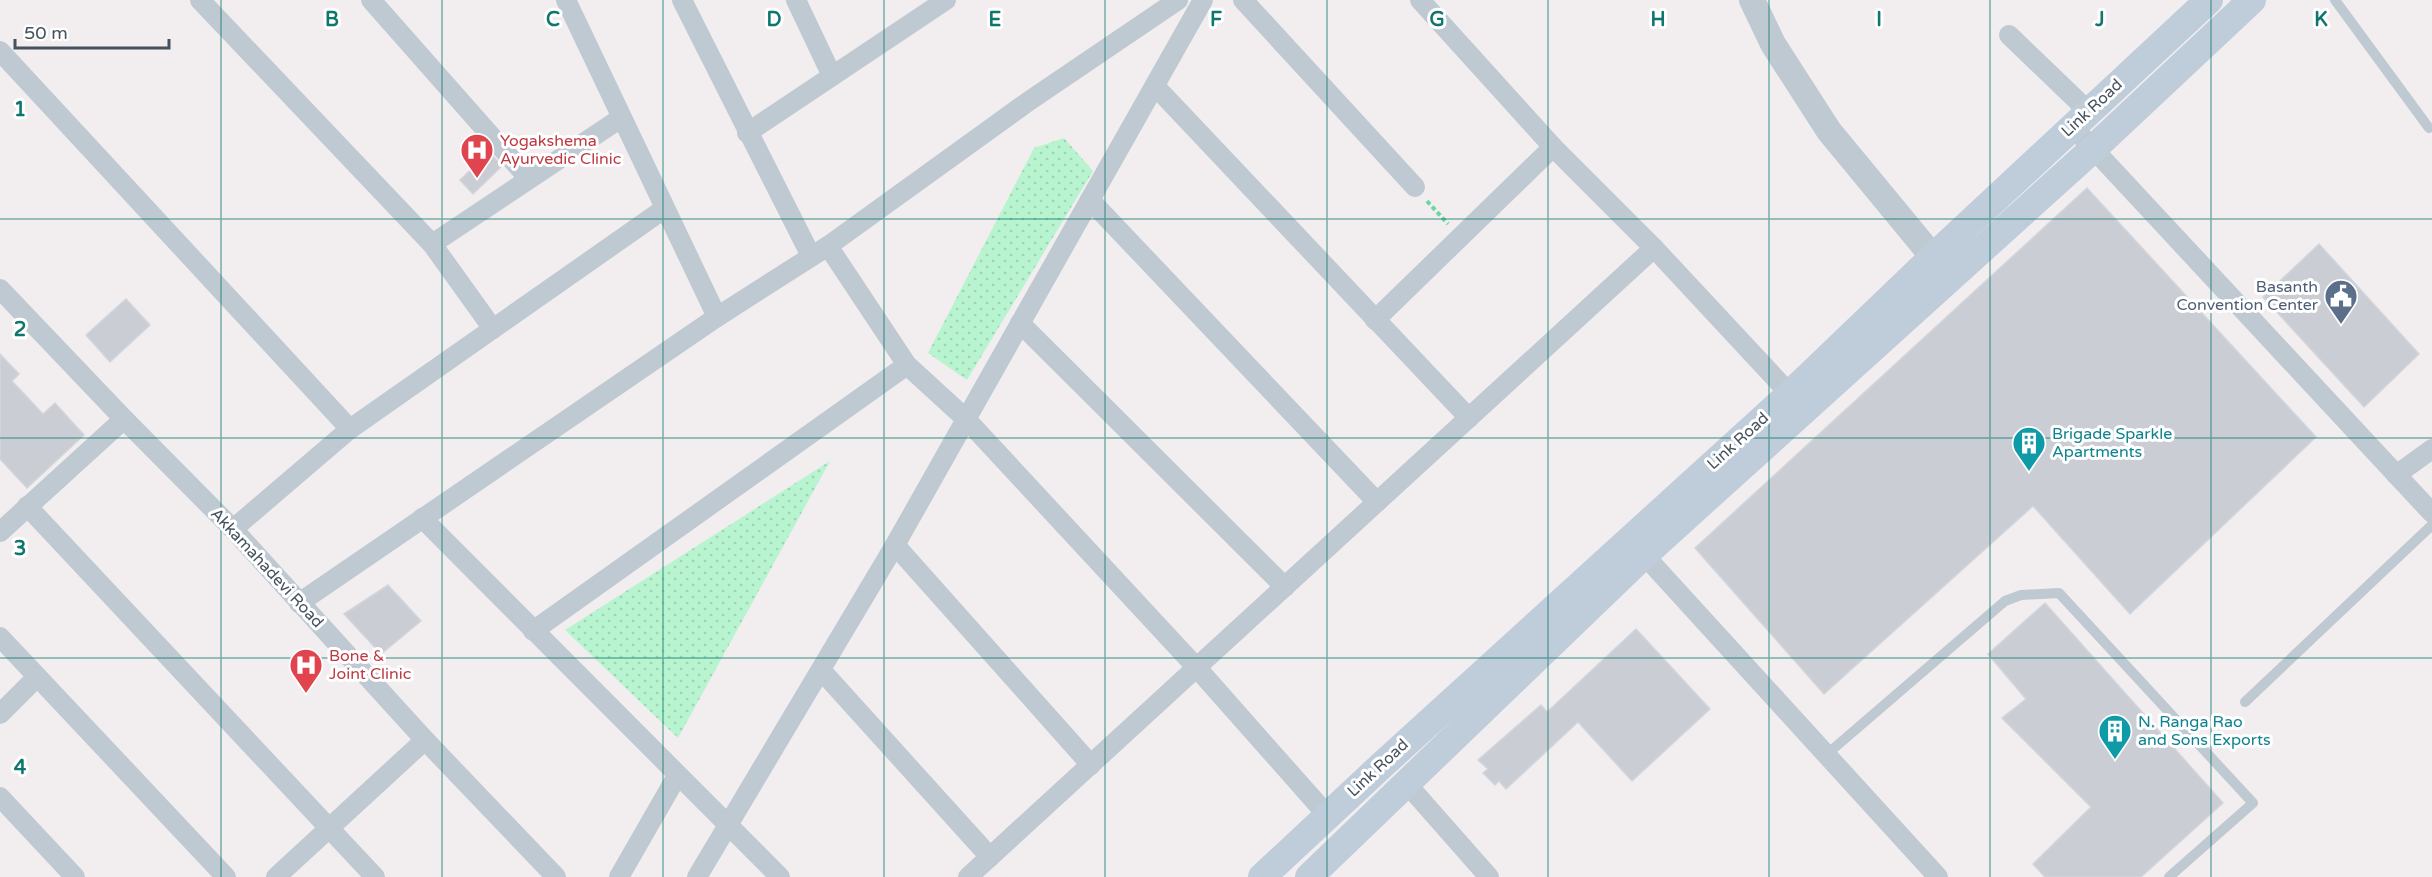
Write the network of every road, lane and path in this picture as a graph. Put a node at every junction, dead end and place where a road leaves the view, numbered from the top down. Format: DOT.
graph roads {
  1 [pos="200,0"];
  2 [pos="371,0"];
  3 [pos="566,0"];
  4 [pos="682,0"];
  5 [pos="796,0"];
  6 [pos="1178,0"];
  7 [pos="1203,0"];
  8 [pos="1243,0"];
  9 [pos="1420,0"];
  10 [pos="1752,0"];
  11 [pos="2209,0"];
  12 [pos="2252,0"];
  13 [pos="2335,0"];
  14 [pos="940,2"];
  15 [pos="2009,35"];
  16 [pos="0,51"];
  17 [pos="832,76"];
  18 [pos="1155,86"];
  19 [pos="621,118"];
  20 [pos="2080,119"];
  21 [pos="2429,128"];
  22 [pos="747,133"];
  23 [pos="1553,147"];
  24 [pos="2093,149"];
  25 [pos="529,179"];
  26 [pos="1414,187"];
  27 [pos="1090,200"];
  28 [pos="664,209"];
  29 [pos="1460,237"];
  30 [pos="432,244"];
  31 [pos="828,246"];
  32 [pos="1654,248"];
  33 [pos="811,256"];
  34 [pos="1943,266"];
  35 [pos="0,289"];
  36 [pos="717,317"];
  37 [pos="1375,320"];
  38 [pos="1020,323"];
  39 [pos="493,329"];
  40 [pos="907,365"];
  41 [pos="1790,394"];
  42 [pos="1469,418"];
  43 [pos="124,419"];
  44 [pos="966,419"];
  45 [pos="350,429"];
  46 [pos="2432,449"];
  47 [pos="2396,475"];
  48 [pos="1377,502"];
  49 [pos="27,506"];
  50 [pos="2432,513"];
  51 [pos="422,518"];
  52 [pos="2432,525"];
  53 [pos="233,529"];
  54 [pos="0,532"];
  55 [pos="895,545"];
  56 [pos="1637,547"];
  57 [pos="1285,587"];
  58 [pos="299,603"];
  59 [pos="533,631"];
  60 [pos="0,637"];
  61 [pos="1197,668"];
  62 [pos="822,670"];
  63 [pos="37,677"];
  64 [pos="2245,702"];
  65 [pos="0,714"];
  66 [pos="425,740"];
  67 [pos="1826,755"];
  68 [pos="1091,765"];
  69 [pos="677,776"];
  70 [pos="1407,784"];
  71 [pos="0,797"];
  72 [pos="1328,816"];
  73 [pos="728,825"];
  74 [pos="329,828"];
  75 [pos="990,857"];
  76 [pos="75,877"];
  77 [pos="226,877"];
  78 [pos="276,877"];
  79 [pos="375,877"];
  80 [pos="556,877"];
  81 [pos="619,877"];
  82 [pos="697,877"];
  83 [pos="780,877"];
  84 [pos="968,877"];
  85 [pos="1262,877"];
  86 [pos="1309,877"];
  87 [pos="1489,877"];
  88 [pos="1938,877"];
  89 [pos="2169,877"];
  1 -- 30 [label="street"];
  2 -- 25 [label="street"];
  3 -- 19 [label="street"];
  4 -- 22 [label="street"];
  5 -- 17 [label="street"];
  6 -- 31 [label="street"];
  7 -- 18 [label="street"];
  8 -- 26 [label="street"];
  9 -- 23 [label="street"];
  10 -- 34 [label="street"];
  11 -- 20 [label="main road, Link Road"];
  12 -- 24 [label="main road"];
  13 -- 21 [label="lane"];
  14 -- 17 [label="street"];
  15 -- 20 [label="street"];
  16 -- 45 [label="street"];
  17 -- 22 [label="street"];
  18 -- 27 [label="street"];
  18 -- 37 [label="street"];
  19 -- 25 [label="street"];
  19 -- 28 [label="street"];
  20 -- 24 [label="street"];
  20 -- 34 [label="main road, Link Road"];
  22 -- 33 [label="street"];
  23 -- 29 [label="street"];
  23 -- 32 [label="street"];
  24 -- 34 [label="main road"];
  24 -- 47 [label="street"];
  25 -- 30 [label="street"];
  26 -- 29 [label="path"];
  27 -- 38 [label="street"];
  27 -- 48 [label="street"];
  28 -- 36 [label="street"];
  28 -- 39 [label="street"];
  29 -- 37 [label="street"];
  30 -- 39 [label="street"];
  31 -- 33 [label="street"];
  31 -- 40 [label="street"];
  32 -- 41 [label="street"];
  32 -- 42 [label="street"];
  33 -- 36 [label="street"];
  34 -- 41 [label="main road, Link Road"];
  34 -- 56 [label="main road"];
  35 -- 43 [label="street, Akkamahadevi Road"];
  36 -- 51 [label="street"];
  37 -- 42 [label="street"];
  38 -- 44 [label="street"];
  38 -- 57 [label="street"];
  39 -- 45 [label="street"];
  40 -- 44 [label="street"];
  40 -- 59 [label="street"];
  41 -- 56 [label="main road, Link Road"];
  42 -- 48 [label="street"];
  43 -- 49 [label="street"];
  43 -- 53 [label="street, Akkamahadevi Road"];
  44 -- 55 [label="street"];
  44 -- 61 [label="street"];
  45 -- 53 [label="street"];
  46 -- 47 [label="street"];
  47 -- 50 [label="street"];
  48 -- 57 [label="street"];
  49 -- 54 [label="street"];
  49 -- 74 [label="street"];
  51 -- 58 [label="street"];
  51 -- 59 [label="street"];
  52 -- 64 [label="lane"];
  53 -- 58 [label="street, Akkamahadevi Road"];
  55 -- 62 [label="street"];
  55 -- 68 [label="street"];
  56 -- 67 [label="street"];
  56 -- 70 [label="main road"];
  56 -- 72 [label="main road, Link Road"];
  57 -- 61 [label="street"];
  58 -- 66 [label="street, Akkamahadevi Road"];
  59 -- 69 [label="street"];
  60 -- 63 [label="street"];
  61 -- 68 [label="street"];
  61 -- 72 [label="street"];
  62 -- 73 [label="street"];
  62 -- 75 [label="street"];
  63 -- 65 [label="street"];
  63 -- 77 [label="street"];
  66 -- 74 [label="street"];
  66 -- 80 [label="street, Akkamahadevi Road"];
  67 -- 88 [label="street"];
  67 -- 89 [label="lane"];
  68 -- 75 [label="street"];
  69 -- 73 [label="street"];
  69 -- 81 [label="street"];
  70 -- 86 [label="main road"];
  70 -- 87 [label="street"];
  71 -- 76 [label="street"];
  72 -- 85 [label="main road, Link Road"];
  73 -- 82 [label="street"];
  73 -- 83 [label="street"];
  74 -- 78 [label="street"];
  74 -- 79 [label="street"];
  75 -- 84 [label="street"];
}
